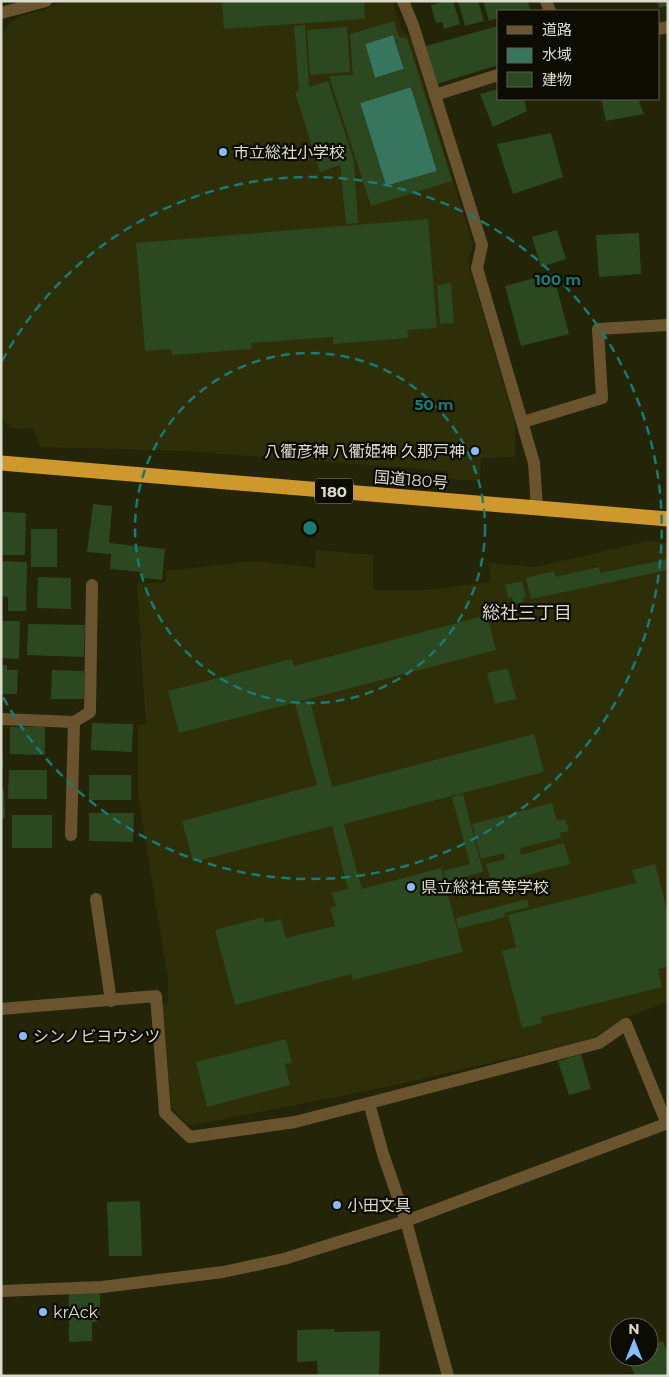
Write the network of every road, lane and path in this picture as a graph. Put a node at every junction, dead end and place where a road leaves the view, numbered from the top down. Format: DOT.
graph roads {
  1 [pos="46,1"];
  2 [pos="403,1"];
  3 [pos="1,13"];
  4 [pos="497,76"];
  5 [pos="435,95"];
  6 [pos="668,325"];
  7 [pos="523,422"];
  8 [pos="1,463"];
  9 [pos="537,508"];
  10 [pos="668,519"];
  11 [pos="92,585"];
  12 [pos="1,719"];
  13 [pos="74,722"];
  14 [pos="71,835"];
  15 [pos="96,899"];
  16 [pos="111,1001"];
  17 [pos="1,1009"];
  18 [pos="369,1103"];
  19 [pos="668,1124"];
  20 [pos="406,1221"];
  21 [pos="1,1291"];
  22 [pos="448,1376"];
  1 -- 3 [label="street"];
  2 -- 5 [label="street"];
  4 -- 5 [label="street"];
  5 -- 7 [label="street"];
  6 -- 7 [label="street"];
  7 -- 9 [label="street"];
  8 -- 9 [label="highway, 国道180号 / 180"];
  9 -- 10 [label="highway, 国道180号 / 180"];
  11 -- 13 [label="street"];
  12 -- 13 [label="street"];
  13 -- 14 [label="street"];
  15 -- 16 [label="street"];
  16 -- 17 [label="street"];
  16 -- 18 [label="street"];
  18 -- 19 [label="street"];
  18 -- 20 [label="street"];
  19 -- 20 [label="street"];
  20 -- 21 [label="street"];
  20 -- 22 [label="street"];
}
